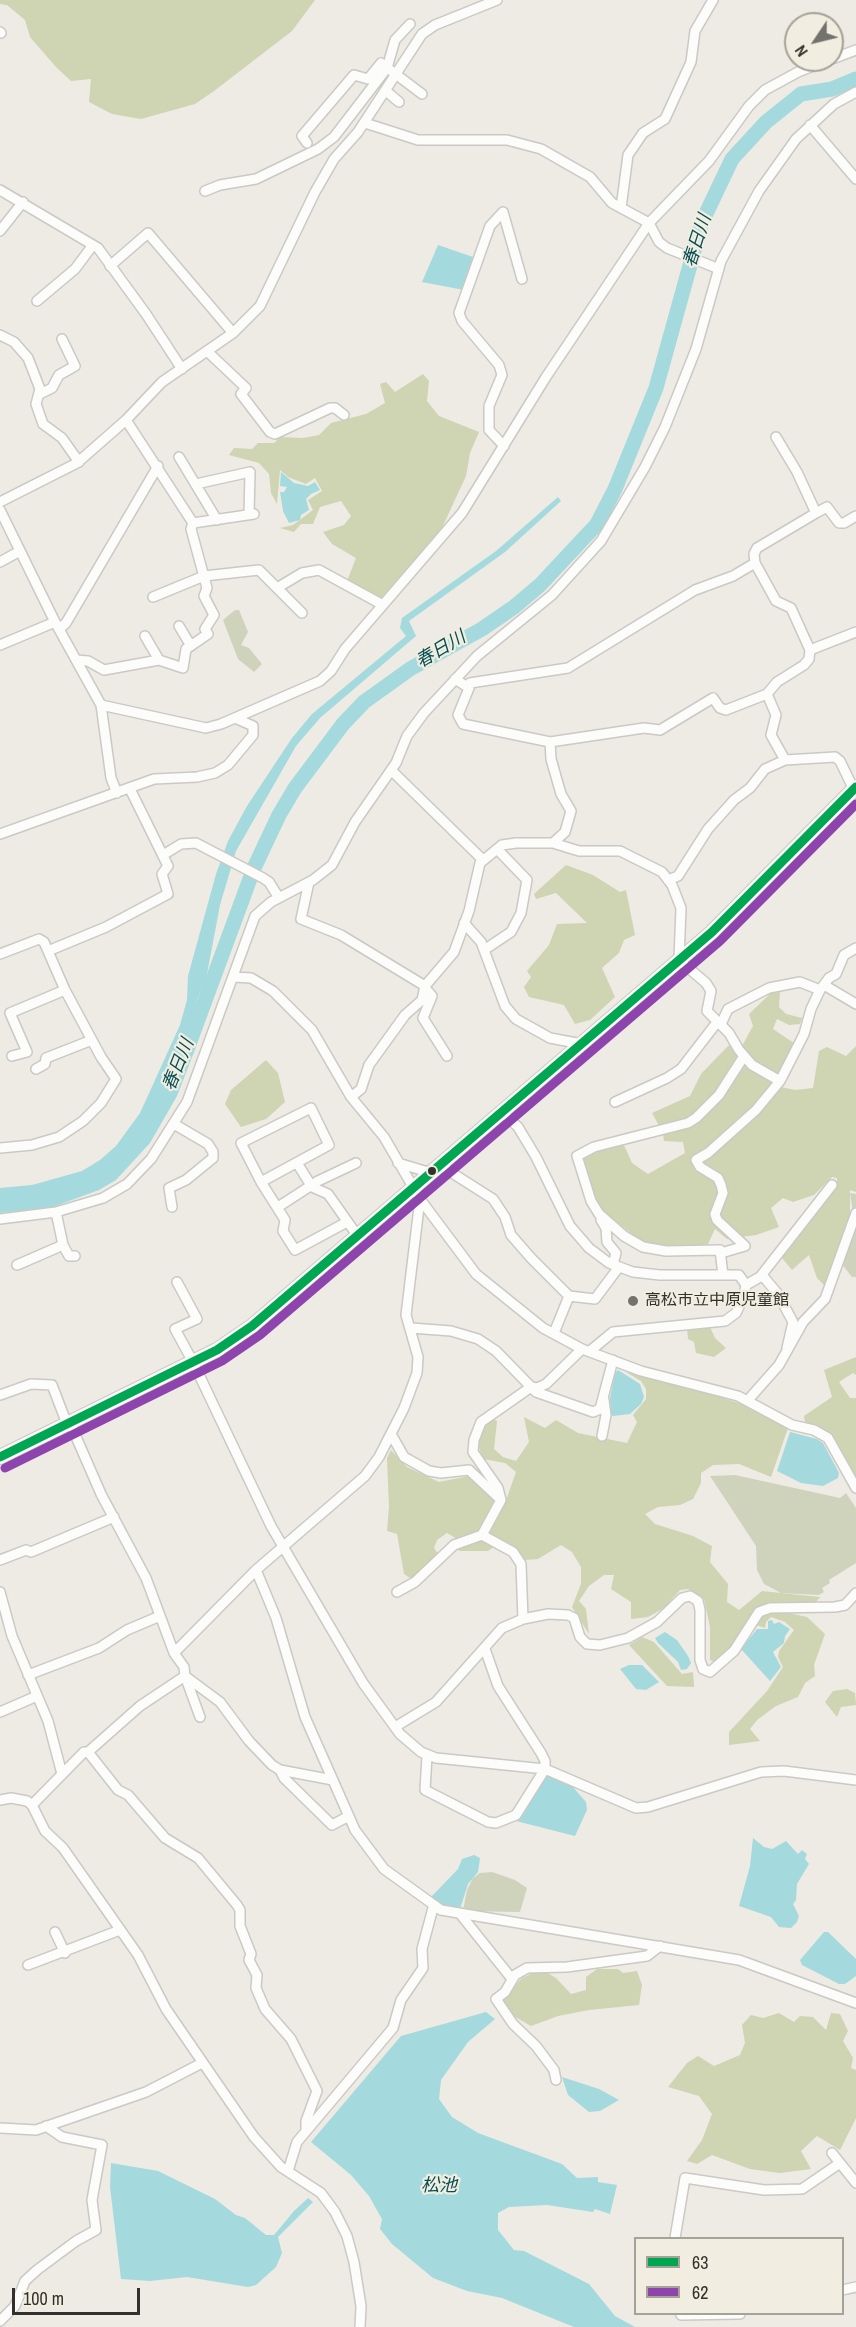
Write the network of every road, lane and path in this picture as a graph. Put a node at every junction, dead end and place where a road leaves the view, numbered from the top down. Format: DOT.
graph roads {
  1 [pos="497,0"];
  2 [pos="713,0"];
  3 [pos="410,24"];
  4 [pos="387,68"];
  5 [pos="798,72"];
  6 [pos="397,75"];
  7 [pos="386,92"];
  8 [pos="856,92"];
  9 [pos="422,94"];
  10 [pos="399,102"];
  11 [pos="365,123"];
  12 [pos="810,125"];
  13 [pos="307,143"];
  14 [pos="856,178"];
  15 [pos="0,190"];
  16 [pos="206,192"];
  17 [pos="23,202"];
  18 [pos="621,208"];
  19 [pos="649,223"];
  20 [pos="0,231"];
  21 [pos="93,245"];
  22 [pos="110,266"];
  23 [pos="719,269"];
  24 [pos="522,279"];
  25 [pos="37,301"];
  26 [pos="233,333"];
  27 [pos="0,335"];
  28 [pos="62,339"];
  29 [pos="209,353"];
  30 [pos="182,369"];
  31 [pos="40,394"];
  32 [pos="344,416"];
  33 [pos="126,420"];
  34 [pos="777,438"];
  35 [pos="504,446"];
  36 [pos="179,457"];
  37 [pos="79,462"];
  38 [pos="158,466"];
  39 [pos="196,484"];
  40 [pos="0,502"];
  41 [pos="0,510"];
  42 [pos="816,513"];
  43 [pos="856,516"];
  44 [pos="217,520"];
  45 [pos="193,523"];
  46 [pos="20,551"];
  47 [pos="0,562"];
  48 [pos="755,563"];
  49 [pos="204,576"];
  50 [pos="277,588"];
  51 [pos="153,597"];
  52 [pos="383,605"];
  53 [pos="302,613"];
  54 [pos="57,625"];
  55 [pos="179,626"];
  56 [pos="856,632"];
  57 [pos="145,636"];
  58 [pos="0,645"];
  59 [pos="191,645"];
  60 [pos="810,650"];
  61 [pos="75,660"];
  62 [pos="159,660"];
  63 [pos="455,679"];
  64 [pos="466,687"];
  65 [pos="767,694"];
  66 [pos="101,705"];
  67 [pos="235,718"];
  68 [pos="550,742"];
  69 [pos="785,760"];
  70 [pos="391,770"];
  71 [pos="130,789"];
  72 [pos="855,789"];
  73 [pos="117,793"];
  74 [pos="0,834"];
  75 [pos="553,843"];
  76 [pos="497,849"];
  77 [pos="163,855"];
  78 [pos="483,860"];
  79 [pos="668,880"];
  80 [pos="309,882"];
  81 [pos="279,898"];
  82 [pos="464,923"];
  83 [pos="856,948"];
  84 [pos="484,950"];
  85 [pos="48,951"];
  86 [pos="0,954"];
  87 [pos="679,960"];
  88 [pos="234,977"];
  89 [pos="425,987"];
  90 [pos="822,988"];
  91 [pos="65,990"];
  92 [pos="856,1004"];
  93 [pos="719,1023"];
  94 [pos="92,1040"];
  95 [pos="582,1044"];
  96 [pos="12,1056"];
  97 [pos="447,1056"];
  98 [pos="744,1056"];
  99 [pos="36,1069"];
  100 [pos="780,1081"];
  101 [pos="351,1097"];
  102 [pos="615,1102"];
  103 [pos="501,1111"];
  104 [pos="174,1124"];
  105 [pos="0,1148"];
  106 [pos="297,1163"];
  107 [pos="356,1163"];
  108 [pos="398,1163"];
  109 [pos="433,1168"];
  110 [pos="261,1182"];
  111 [pos="832,1185"];
  112 [pos="312,1187"];
  113 [pos="416,1193"];
  114 [pos="172,1207"];
  115 [pos="278,1207"];
  116 [pos="56,1212"];
  117 [pos="856,1213"];
  118 [pos="599,1214"];
  119 [pos="0,1219"];
  120 [pos="348,1222"];
  121 [pos="357,1235"];
  122 [pos="63,1245"];
  123 [pos="721,1253"];
  124 [pos="75,1256"];
  125 [pos="17,1264"];
  126 [pos="616,1265"];
  127 [pos="723,1275"];
  128 [pos="762,1275"];
  129 [pos="177,1282"];
  130 [pos="746,1285"];
  131 [pos="569,1296"];
  132 [pos="411,1328"];
  133 [pos="554,1333"];
  134 [pos="586,1350"];
  135 [pos="787,1351"];
  136 [pos="613,1360"];
  137 [pos="193,1362"];
  138 [pos="531,1387"];
  139 [pos="0,1395"];
  140 [pos="604,1400"];
  141 [pos="748,1400"];
  142 [pos="68,1424"];
  143 [pos="391,1434"];
  144 [pos="602,1436"];
  145 [pos="0,1457"];
  146 [pos="856,1488"];
  147 [pos="501,1500"];
  148 [pos="114,1516"];
  149 [pos="482,1535"];
  150 [pos="284,1549"];
  151 [pos="0,1560"];
  152 [pos="256,1570"];
  153 [pos="0,1592"];
  154 [pos="397,1592"];
  155 [pos="856,1593"];
  156 [pos="160,1616"];
  157 [pos="523,1619"];
  158 [pos="485,1649"];
  159 [pos="174,1653"];
  160 [pos="28,1676"];
  161 [pos="185,1676"];
  162 [pos="37,1695"];
  163 [pos="0,1712"];
  164 [pos="200,1717"];
  165 [pos="395,1726"];
  166 [pos="88,1752"];
  167 [pos="427,1756"];
  168 [pos="545,1769"];
  169 [pos="280,1770"];
  170 [pos="62,1774"];
  171 [pos="333,1780"];
  172 [pos="856,1780"];
  173 [pos="0,1800"];
  174 [pos="32,1805"];
  175 [pos="349,1816"];
  176 [pos="433,1908"];
  177 [pos="461,1915"];
  178 [pos="120,1930"];
  179 [pos="55,1932"];
  180 [pos="660,1946"];
  181 [pos="64,1953"];
  182 [pos="28,1965"];
  183 [pos="512,1979"];
  184 [pos="856,2002"];
  185 [pos="202,2063"];
  186 [pos="556,2080"];
  187 [pos="46,2126"];
  188 [pos="0,2128"];
  189 [pos="306,2130"];
  190 [pos="832,2153"];
  191 [pos="840,2163"];
  192 [pos="288,2171"];
  193 [pos="856,2183"];
  194 [pos="675,2237"];
  195 [pos="0,2321"];
  196 [pos="360,2327"];
  1 -- 6 [label="street"];
  2 -- 18 [label="street"];
  3 -- 4 [label="street"];
  4 -- 6 [label="street"];
  4 -- 13 [label="street"];
  4 -- 16 [label="street"];
  5 -- 19 [label="street"];
  6 -- 7 [label="street"];
  6 -- 9 [label="street"];
  7 -- 10 [label="street"];
  7 -- 11 [label="street"];
  8 -- 12 [label="street"];
  11 -- 18 [label="street"];
  11 -- 26 [label="street"];
  12 -- 14 [label="street"];
  12 -- 23 [label="street"];
  15 -- 17 [label="street"];
  17 -- 20 [label="street"];
  17 -- 21 [label="street"];
  18 -- 19 [label="street"];
  19 -- 23 [label="street"];
  19 -- 35 [label="street"];
  21 -- 22 [label="street"];
  21 -- 25 [label="street"];
  22 -- 26 [label="street"];
  22 -- 30 [label="street"];
  23 -- 63 [label="street"];
  24 -- 35 [label="street"];
  26 -- 29 [label="street"];
  27 -- 31 [label="street"];
  28 -- 31 [label="street"];
  29 -- 30 [label="street"];
  29 -- 32 [label="street"];
  30 -- 33 [label="street"];
  31 -- 37 [label="street"];
  33 -- 37 [label="street"];
  33 -- 38 [label="street"];
  34 -- 42 [label="street"];
  35 -- 52 [label="street"];
  36 -- 39 [label="street"];
  37 -- 40 [label="street"];
  38 -- 45 [label="street"];
  38 -- 54 [label="street"];
  39 -- 44 [label="street"];
  39 -- 44 [label="street"];
  41 -- 46 [label="street"];
  42 -- 43 [label="street"];
  42 -- 48 [label="street"];
  44 -- 45 [label="street"];
  45 -- 49 [label="street"];
  46 -- 47 [label="street"];
  46 -- 54 [label="street"];
  48 -- 60 [label="street"];
  48 -- 64 [label="street"];
  49 -- 50 [label="street"];
  49 -- 51 [label="street"];
  49 -- 59 [label="street"];
  50 -- 52 [label="street"];
  50 -- 53 [label="street"];
  52 -- 67 [label="street"];
  54 -- 58 [label="street"];
  54 -- 61 [label="street"];
  55 -- 59 [label="street"];
  56 -- 60 [label="street"];
  57 -- 62 [label="street"];
  59 -- 62 [label="street"];
  60 -- 65 [label="street"];
  61 -- 62 [label="street"];
  61 -- 66 [label="street"];
  63 -- 64 [label="street"];
  63 -- 70 [label="street"];
  64 -- 68 [label="street"];
  65 -- 68 [label="street"];
  65 -- 69 [label="street"];
  66 -- 67 [label="street"];
  66 -- 73 [label="street"];
  67 -- 71 [label="street"];
  68 -- 75 [label="street"];
  69 -- 72 [label="street"];
  69 -- 79 [label="street"];
  70 -- 78 [label="street"];
  70 -- 80 [label="street"];
  71 -- 73 [label="street"];
  71 -- 77 [label="street"];
  72 -- 87 [label="main road"];
  73 -- 74 [label="street"];
  75 -- 76 [label="street"];
  75 -- 79 [label="street"];
  76 -- 78 [label="street"];
  76 -- 84 [label="street"];
  77 -- 81 [label="street"];
  77 -- 85 [label="street"];
  78 -- 82 [label="street"];
  79 -- 87 [label="street"];
  80 -- 81 [label="street"];
  80 -- 89 [label="street"];
  81 -- 88 [label="street"];
  82 -- 84 [label="street"];
  82 -- 89 [label="street"];
  83 -- 90 [label="street"];
  84 -- 95 [label="street"];
  85 -- 86 [label="street"];
  85 -- 91 [label="street"];
  87 -- 93 [label="street"];
  87 -- 95 [label="main road"];
  88 -- 101 [label="street"];
  88 -- 104 [label="street"];
  89 -- 97 [label="street"];
  89 -- 101 [label="street"];
  90 -- 92 [label="street"];
  90 -- 93 [label="street"];
  90 -- 100 [label="street"];
  91 -- 94 [label="street"];
  91 -- 96 [label="street"];
  93 -- 98 [label="street"];
  93 -- 102 [label="street"];
  94 -- 99 [label="street"];
  94 -- 105 [label="street"];
  95 -- 103 [label="main road"];
  98 -- 100 [label="street"];
  98 -- 118 [label="street"];
  100 -- 123 [label="street"];
  101 -- 108 [label="street"];
  103 -- 109 [label="main road"];
  103 -- 126 [label="street"];
  104 -- 114 [label="street"];
  104 -- 116 [label="street"];
  106 -- 110 [label="street"];
  106 -- 110 [label="street"];
  106 -- 112 [label="street"];
  107 -- 112 [label="street"];
  108 -- 109 [label="street"];
  108 -- 113 [label="street"];
  109 -- 113 [label="main road"];
  109 -- 131 [label="street"];
  110 -- 115 [label="street"];
  111 -- 128 [label="street"];
  112 -- 115 [label="street"];
  112 -- 120 [label="street"];
  113 -- 121 [label="main road"];
  113 -- 132 [label="street"];
  113 -- 133 [label="street"];
  115 -- 120 [label="street"];
  116 -- 119 [label="street"];
  116 -- 122 [label="street"];
  117 -- 135 [label="street"];
  118 -- 123 [label="street"];
  118 -- 126 [label="street"];
  120 -- 121 [label="street"];
  121 -- 137 [label="main road"];
  122 -- 124 [label="street"];
  122 -- 125 [label="street"];
  123 -- 127 [label="street"];
  126 -- 127 [label="street"];
  126 -- 131 [label="street"];
  127 -- 130 [label="street"];
  128 -- 130 [label="street"];
  128 -- 135 [label="street"];
  129 -- 137 [label="street"];
  130 -- 134 [label="street"];
  131 -- 133 [label="street"];
  132 -- 138 [label="street"];
  132 -- 143 [label="street"];
  133 -- 134 [label="street"];
  134 -- 136 [label="street"];
  134 -- 138 [label="street"];
  135 -- 141 [label="street"];
  136 -- 140 [label="street"];
  136 -- 141 [label="street"];
  137 -- 142 [label="main road"];
  137 -- 150 [label="street"];
  138 -- 140 [label="street"];
  138 -- 147 [label="street"];
  139 -- 142 [label="street"];
  140 -- 144 [label="street"];
  141 -- 146 [label="street"];
  142 -- 145 [label="main road"];
  142 -- 148 [label="street"];
  143 -- 147 [label="street"];
  143 -- 150 [label="street"];
  147 -- 149 [label="street"];
  148 -- 151 [label="street"];
  148 -- 156 [label="street"];
  149 -- 154 [label="street"];
  149 -- 157 [label="street"];
  150 -- 152 [label="street"];
  150 -- 165 [label="street"];
  152 -- 159 [label="street"];
  152 -- 171 [label="street"];
  153 -- 160 [label="street"];
  155 -- 157 [label="street"];
  156 -- 159 [label="street"];
  156 -- 160 [label="street"];
  157 -- 158 [label="street"];
  158 -- 165 [label="street"];
  158 -- 168 [label="street"];
  159 -- 161 [label="street"];
  160 -- 162 [label="street"];
  161 -- 164 [label="street"];
  161 -- 166 [label="street"];
  161 -- 169 [label="street"];
  162 -- 163 [label="street"];
  162 -- 170 [label="street"];
  165 -- 167 [label="street"];
  166 -- 170 [label="street"];
  166 -- 189 [label="street"];
  167 -- 168 [label="street"];
  167 -- 168 [label="street"];
  168 -- 172 [label="street"];
  169 -- 171 [label="street"];
  169 -- 175 [label="street"];
  170 -- 174 [label="street"];
  171 -- 175 [label="street"];
  173 -- 174 [label="street"];
  174 -- 178 [label="street"];
  175 -- 177 [label="street"];
  176 -- 189 [label="street"];
  177 -- 180 [label="street"];
  177 -- 183 [label="street"];
  178 -- 181 [label="street"];
  178 -- 185 [label="street"];
  179 -- 181 [label="street"];
  180 -- 183 [label="street"];
  180 -- 184 [label="street"];
  181 -- 182 [label="street"];
  183 -- 186 [label="street"];
  185 -- 187 [label="street"];
  185 -- 192 [label="street"];
  187 -- 188 [label="street"];
  187 -- 195 [label="street"];
  189 -- 192 [label="street"];
  190 -- 191 [label="street"];
  191 -- 193 [label="street"];
  191 -- 194 [label="street"];
  192 -- 196 [label="street"];
}
